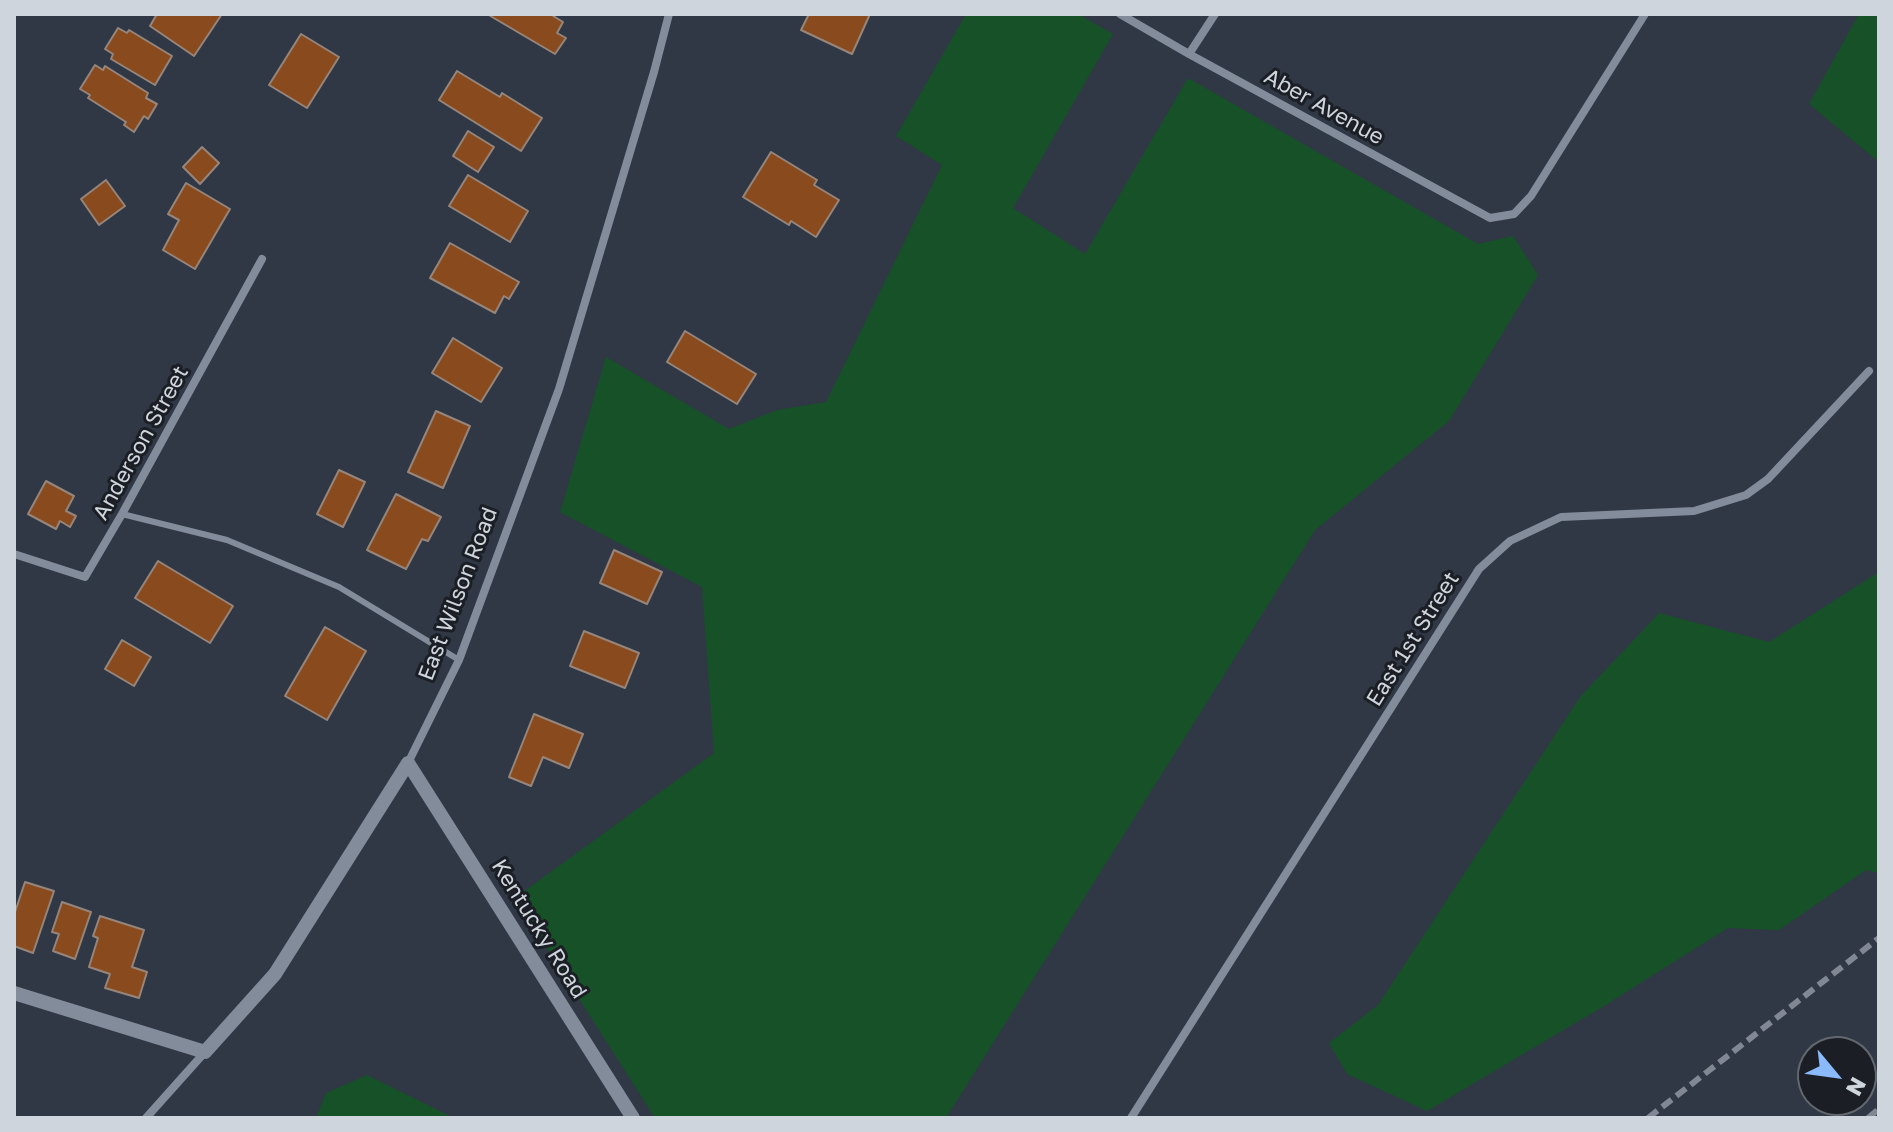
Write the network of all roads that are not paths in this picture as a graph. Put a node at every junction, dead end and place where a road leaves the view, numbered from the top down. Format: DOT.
graph roads {
  1 [pos="669,14"];
  2 [pos="1120,14"];
  3 [pos="1215,14"];
  4 [pos="1645,14"];
  5 [pos="1189,54"];
  6 [pos="262,259"];
  7 [pos="1869,371"];
  8 [pos="122,514"];
  9 [pos="14,554"];
  10 [pos="459,660"];
  11 [pos="408,763"];
  12 [pos="14,993"];
  13 [pos="205,1052"];
  14 [pos="146,1118"];
  15 [pos="633,1118"];
  16 [pos="1131,1118"];
  1 -- 10 [label="street, East Wilson Road"];
  2 -- 5 [label="street, Aber Avenue"];
  3 -- 5 [label="street"];
  4 -- 5 [label="street, Aber Avenue"];
  6 -- 8 [label="street, Anderson Street"];
  7 -- 16 [label="street, East 1st Street"];
  8 -- 9 [label="street, Anderson Street"];
  8 -- 10 [label="lane"];
  10 -- 11 [label="street, East Wilson Road"];
  11 -- 13 [label="street, East Wilson Road"];
  11 -- 15 [label="street, Kentucky Road"];
  12 -- 13 [label="street"];
  13 -- 14 [label="street, East Wilson Road"];
}
